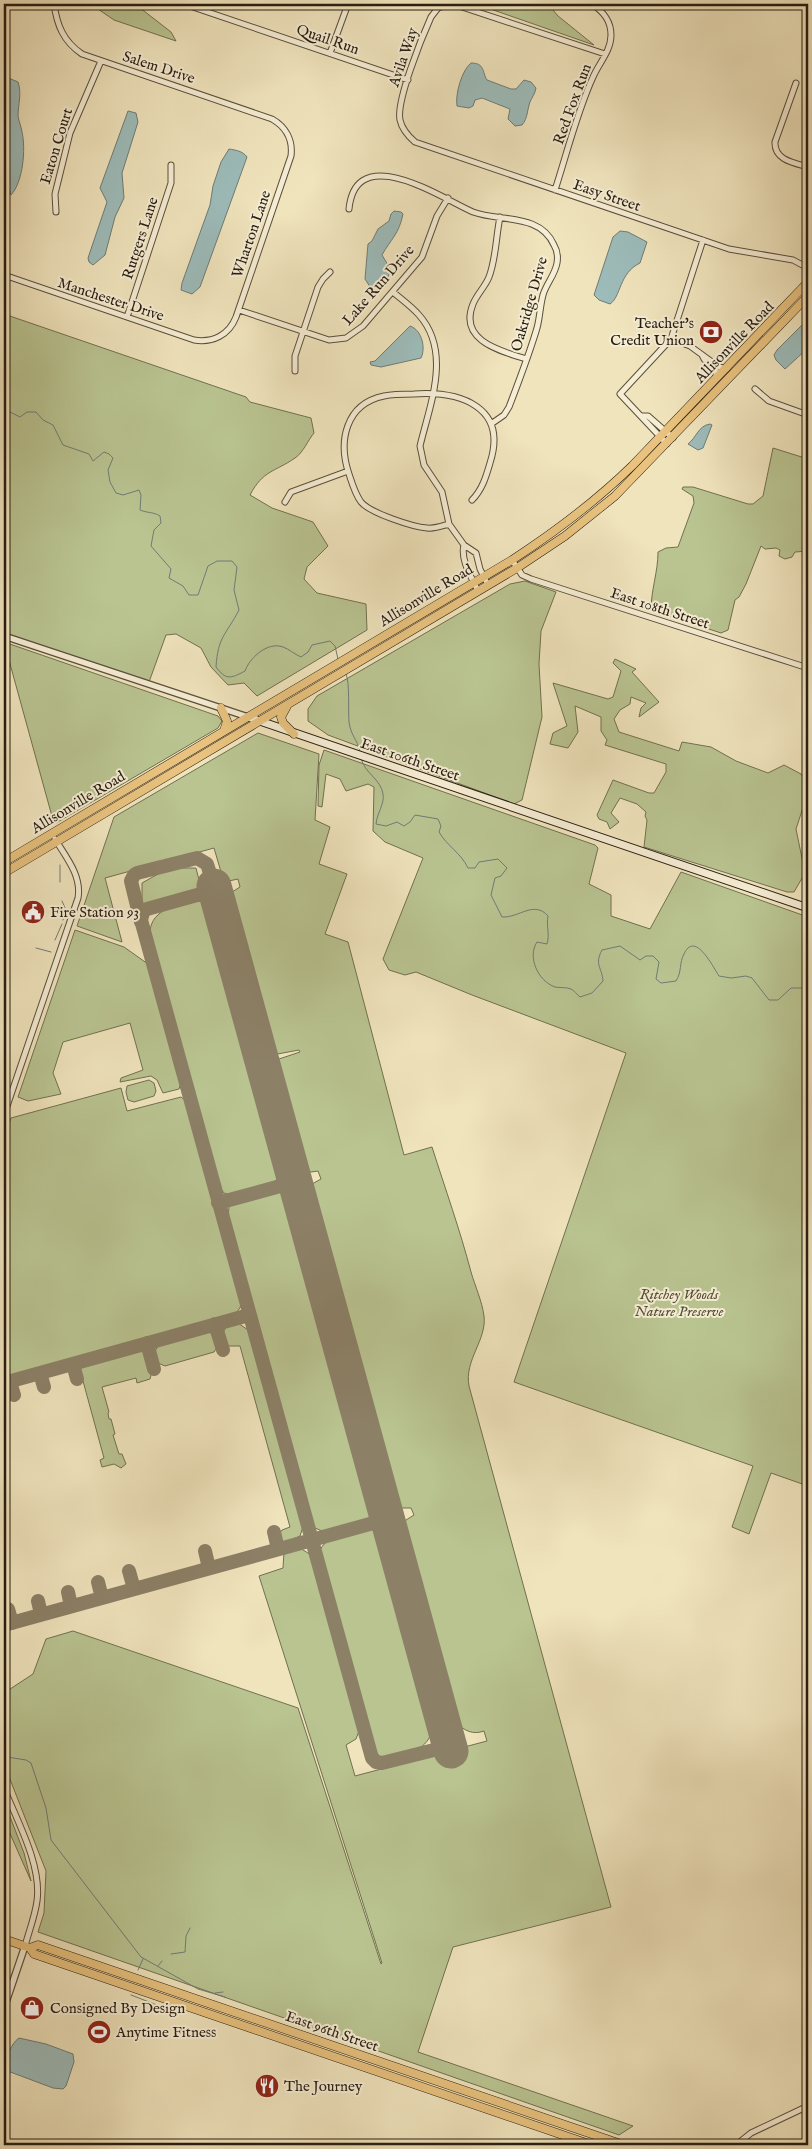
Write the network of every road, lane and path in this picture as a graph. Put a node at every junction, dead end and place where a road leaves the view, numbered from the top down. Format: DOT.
graph roads {
  1 [pos="54,4"];
  2 [pos="184,4"];
  3 [pos="348,4"];
  4 [pos="451,4"];
  5 [pos="592,4"];
  6 [pos="330,53"];
  7 [pos="605,54"];
  8 [pos="101,61"];
  9 [pos="408,80"];
  10 [pos="796,83"];
  11 [pos="283,127"];
  12 [pos="404,130"];
  13 [pos="171,165"];
  14 [pos="808,167"];
  15 [pos="555,190"];
  16 [pos="448,198"];
  17 [pos="349,208"];
  18 [pos="56,212"];
  19 [pos="500,216"];
  20 [pos="703,240"];
  21 [pos="808,268"];
  22 [pos="330,272"];
  23 [pos="4,275"];
  24 [pos="808,282"];
  25 [pos="392,292"];
  26 [pos="808,296"];
  27 [pos="239,310"];
  28 [pos="127,317"];
  29 [pos="303,332"];
  30 [pos="212,339"];
  31 [pos="671,339"];
  32 [pos="702,355"];
  33 [pos="526,359"];
  34 [pos="727,369"];
  35 [pos="295,371"];
  36 [pos="716,380"];
  37 [pos="755,389"];
  38 [pos="434,393"];
  39 [pos="808,415"];
  40 [pos="491,424"];
  41 [pos="663,434"];
  42 [pos="670,441"];
  43 [pos="348,471"];
  44 [pos="472,500"];
  45 [pos="285,502"];
  46 [pos="449,524"];
  47 [pos="464,545"];
  48 [pos="512,560"];
  49 [pos="517,568"];
  50 [pos="484,576"];
  51 [pos="474,582"];
  52 [pos="488,585"];
  53 [pos="478,591"];
  54 [pos="4,636"];
  55 [pos="808,668"];
  56 [pos="289,704"];
  57 [pos="221,708"];
  58 [pos="248,717"];
  59 [pos="259,722"];
  60 [pos="224,731"];
  61 [pos="294,734"];
  62 [pos="52,834"];
  63 [pos="57,842"];
  64 [pos="4,862"];
  65 [pos="4,873"];
  66 [pos="808,908"];
  67 [pos="4,1115"];
  68 [pos="4,1788"];
  69 [pos="4,1939"];
  70 [pos="28,1947"];
  71 [pos="4,2008"];
  72 [pos="808,2106"];
  73 [pos="491,2111"];
  74 [pos="550,2120"];
  75 [pos="592,2145"];
  76 [pos="624,2145"];
  77 [pos="736,2145"];
  1 -- 8 [label="street, Salem Drive"];
  2 -- 6 [label="street, Quail Run"];
  3 -- 6 [label="street"];
  4 -- 7 [label="street, Avila Way"];
  4 -- 9 [label="street, Avila Way"];
  5 -- 7 [label="street, Red Fox Run"];
  6 -- 9 [label="street, Quail Run"];
  7 -- 15 [label="street, Red Fox Run"];
  8 -- 11 [label="street, Salem Drive"];
  8 -- 18 [label="street, Eaton Court"];
  9 -- 12 [label="street, Avila Way"];
  10 -- 14 [label="street"];
  11 -- 27 [label="street, Wharton Lane"];
  12 -- 15 [label="street, Easy Street"];
  13 -- 28 [label="street, Rutgers Lane"];
  15 -- 20 [label="street, Easy Street"];
  16 -- 17 [label="street, Oakridge Drive"];
  16 -- 19 [label="street, Oakridge Drive"];
  16 -- 25 [label="street, Lake Run Drive"];
  19 -- 33 [label="street"];
  19 -- 33 [label="street, Oakridge Drive"];
  20 -- 21 [label="street, Easy Street"];
  20 -- 31 [label="street"];
  22 -- 29 [label="street"];
  23 -- 28 [label="street, Manchester Drive"];
  24 -- 34 [label="main road, Allisonville Road"];
  25 -- 29 [label="street, Lake Run Drive"];
  25 -- 38 [label="street"];
  26 -- 42 [label="main road, Allisonville Road"];
  27 -- 29 [label="street, Lake Run Drive"];
  27 -- 30 [label="street, Wharton Lane"];
  28 -- 30 [label="street, Manchester Drive"];
  29 -- 35 [label="street"];
  31 -- 32 [label="street"];
  31 -- 41 [label="street"];
  32 -- 34 [label="street"];
  32 -- 36 [label="street"];
  33 -- 40 [label="street, Oakridge Drive"];
  34 -- 36 [label="main road, Allisonville Road"];
  36 -- 41 [label="main road, Allisonville Road"];
  37 -- 39 [label="street"];
  38 -- 40 [label="street"];
  38 -- 43 [label="street"];
  38 -- 46 [label="street"];
  40 -- 44 [label="street"];
  41 -- 42 [label="street"];
  41 -- 48 [label="main road, Allisonville Road"];
  42 -- 49 [label="main road, Allisonville Road"];
  43 -- 45 [label="street"];
  43 -- 46 [label="street"];
  46 -- 47 [label="street"];
  47 -- 50 [label="street"];
  47 -- 51 [label="street"];
  48 -- 49 [label="street, East 108th Street"];
  48 -- 50 [label="main road, Allisonville Road"];
  49 -- 52 [label="main road, Allisonville Road"];
  49 -- 55 [label="street, East 108th Street"];
  50 -- 51 [label="main road, Allisonville Road"];
  50 -- 52 [label="street"];
  51 -- 53 [label="street"];
  51 -- 58 [label="main road, Allisonville Road"];
  52 -- 53 [label="main road, Allisonville Road"];
  53 -- 56 [label="main road, Allisonville Road"];
  54 -- 57 [label="street, East 106th Street"];
  56 -- 59 [label="main road, Allisonville Road"];
  56 -- 61 [label="main road"];
  57 -- 58 [label="street, East 106th Street"];
  57 -- 60 [label="main road"];
  58 -- 59 [label="main road, East 106th Street"];
  58 -- 60 [label="main road, Allisonville Road"];
  59 -- 61 [label="main road, East 106th Street"];
  59 -- 63 [label="main road, Allisonville Road"];
  60 -- 62 [label="main road, Allisonville Road"];
  61 -- 66 [label="main road, East 106th Street"];
  62 -- 63 [label="street"];
  62 -- 64 [label="main road, Allisonville Road"];
  63 -- 65 [label="main road, Allisonville Road"];
  63 -- 67 [label="street"];
  68 -- 70 [label="street"];
  69 -- 70 [label="main road, East 96th Street"];
  70 -- 71 [label="street"];
  70 -- 73 [label="main road, East 96th Street"];
  70 -- 74 [label="main road, East 96th Street"];
  72 -- 77 [label="street"];
  73 -- 74 [label="main road"];
  73 -- 75 [label="main road, East 96th Street"];
  74 -- 76 [label="main road, East 96th Street"];
}
